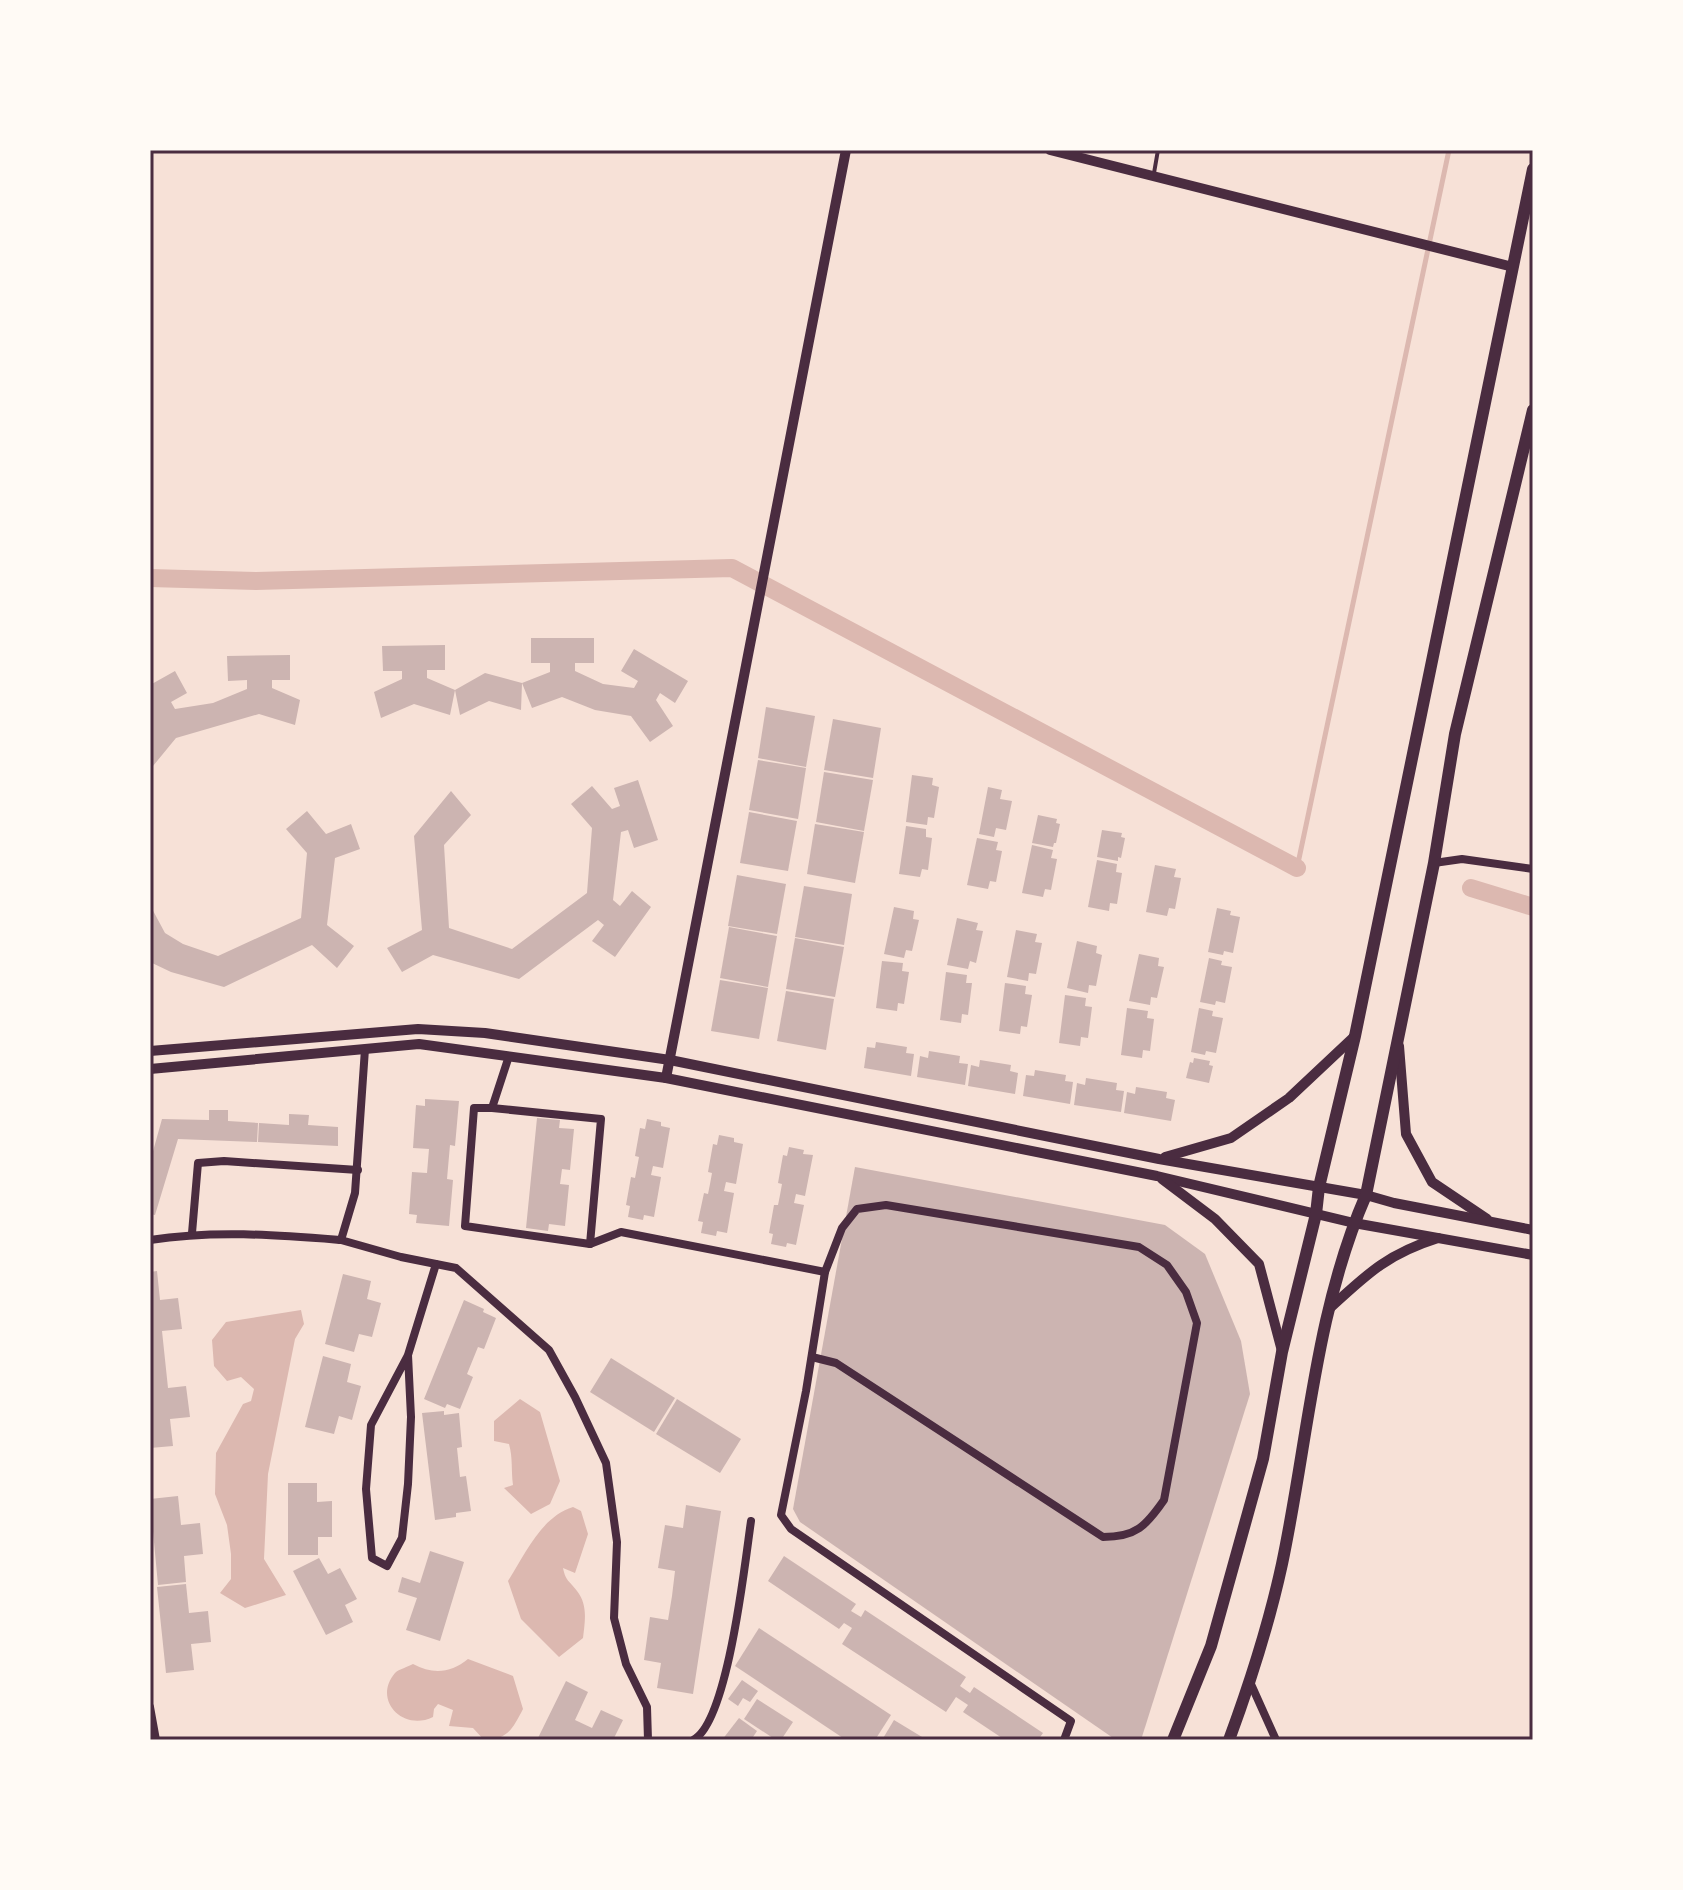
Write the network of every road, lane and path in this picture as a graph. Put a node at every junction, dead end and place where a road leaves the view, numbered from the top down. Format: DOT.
graph roads {
  1 [pos="846,150"];
  2 [pos="1050,150"];
  3 [pos="1158,150"];
  4 [pos="1533,169"];
  5 [pos="1153,175"];
  6 [pos="1513,267"];
  7 [pos="1533,410"];
  8 [pos="1434,863"];
  9 [pos="1533,869"];
  10 [pos="1355,1036"];
  11 [pos="1398,1039"];
  12 [pos="365,1049"];
  13 [pos="150,1051"];
  14 [pos="509,1056"];
  15 [pos="670,1060"];
  16 [pos="150,1069"];
  17 [pos="666,1078"];
  18 [pos="492,1108"];
  19 [pos="1159,1159"];
  20 [pos="358,1170"];
  21 [pos="1157,1176"];
  22 [pos="1319,1187"];
  23 [pos="1366,1195"];
  24 [pos="1316,1214"];
  25 [pos="1491,1222"];
  26 [pos="1354,1223"];
  27 [pos="1533,1230"];
  28 [pos="192,1233"];
  29 [pos="1440,1237"];
  30 [pos="150,1240"];
  31 [pos="341,1240"];
  32 [pos="590,1244"];
  33 [pos="1533,1255"];
  34 [pos="436,1264"];
  35 [pos="825,1272"];
  36 [pos="1327,1311"];
  37 [pos="1282,1352"];
  38 [pos="408,1355"];
  39 [pos="812,1357"];
  40 [pos="751,1521"];
  41 [pos="1250,1682"];
  42 [pos="150,1707"];
  43 [pos="153,1729"];
  44 [pos="156,1740"];
  45 [pos="648,1740"];
  46 [pos="693,1740"];
  47 [pos="1064,1740"];
  48 [pos="1173,1740"];
  49 [pos="1229,1740"];
  50 [pos="1276,1740"];
  1 -- 15 [label="street"];
  2 -- 5 [label="street"];
  3 -- 5 [label="lane"];
  4 -- 6 [label="main road"];
  5 -- 6 [label="street"];
  6 -- 10 [label="main road"];
  7 -- 8 [label="main road"];
  8 -- 9 [label="street"];
  8 -- 11 [label="main road"];
  10 -- 19 [label="street"];
  10 -- 22 [label="main road"];
  11 -- 23 [label="main road"];
  11 -- 25 [label="street"];
  12 -- 14 [label="street"];
  12 -- 16 [label="street"];
  12 -- 20 [label="street"];
  13 -- 15 [label="street"];
  14 -- 17 [label="street"];
  14 -- 18 [label="street"];
  15 -- 17 [label="street"];
  15 -- 19 [label="street"];
  17 -- 21 [label="street"];
  18 -- 32 [label="street"];
  18 -- 32 [label="street"];
  19 -- 22 [label="street"];
  20 -- 28 [label="street"];
  20 -- 31 [label="street"];
  21 -- 24 [label="street"];
  21 -- 37 [label="street"];
  22 -- 23 [label="street"];
  22 -- 24 [label="main road"];
  23 -- 25 [label="street"];
  23 -- 26 [label="main road"];
  24 -- 26 [label="street"];
  24 -- 37 [label="main road"];
  25 -- 27 [label="street"];
  26 -- 29 [label="street"];
  26 -- 36 [label="main road"];
  28 -- 30 [label="street"];
  28 -- 31 [label="street"];
  29 -- 33 [label="street"];
  29 -- 36 [label="street"];
  31 -- 34 [label="street"];
  32 -- 35 [label="street"];
  34 -- 38 [label="street"];
  34 -- 45 [label="street"];
  35 -- 39 [label="street"];
  35 -- 39 [label="street"];
  36 -- 41 [label="main road"];
  37 -- 48 [label="main road"];
  38 -- 38 [label="street"];
  39 -- 47 [label="street"];
  40 -- 46 [label="street"];
  41 -- 49 [label="main road"];
  41 -- 50 [label="street"];
  42 -- 43 [label="street"];
  43 -- 44 [label="street"];
}
